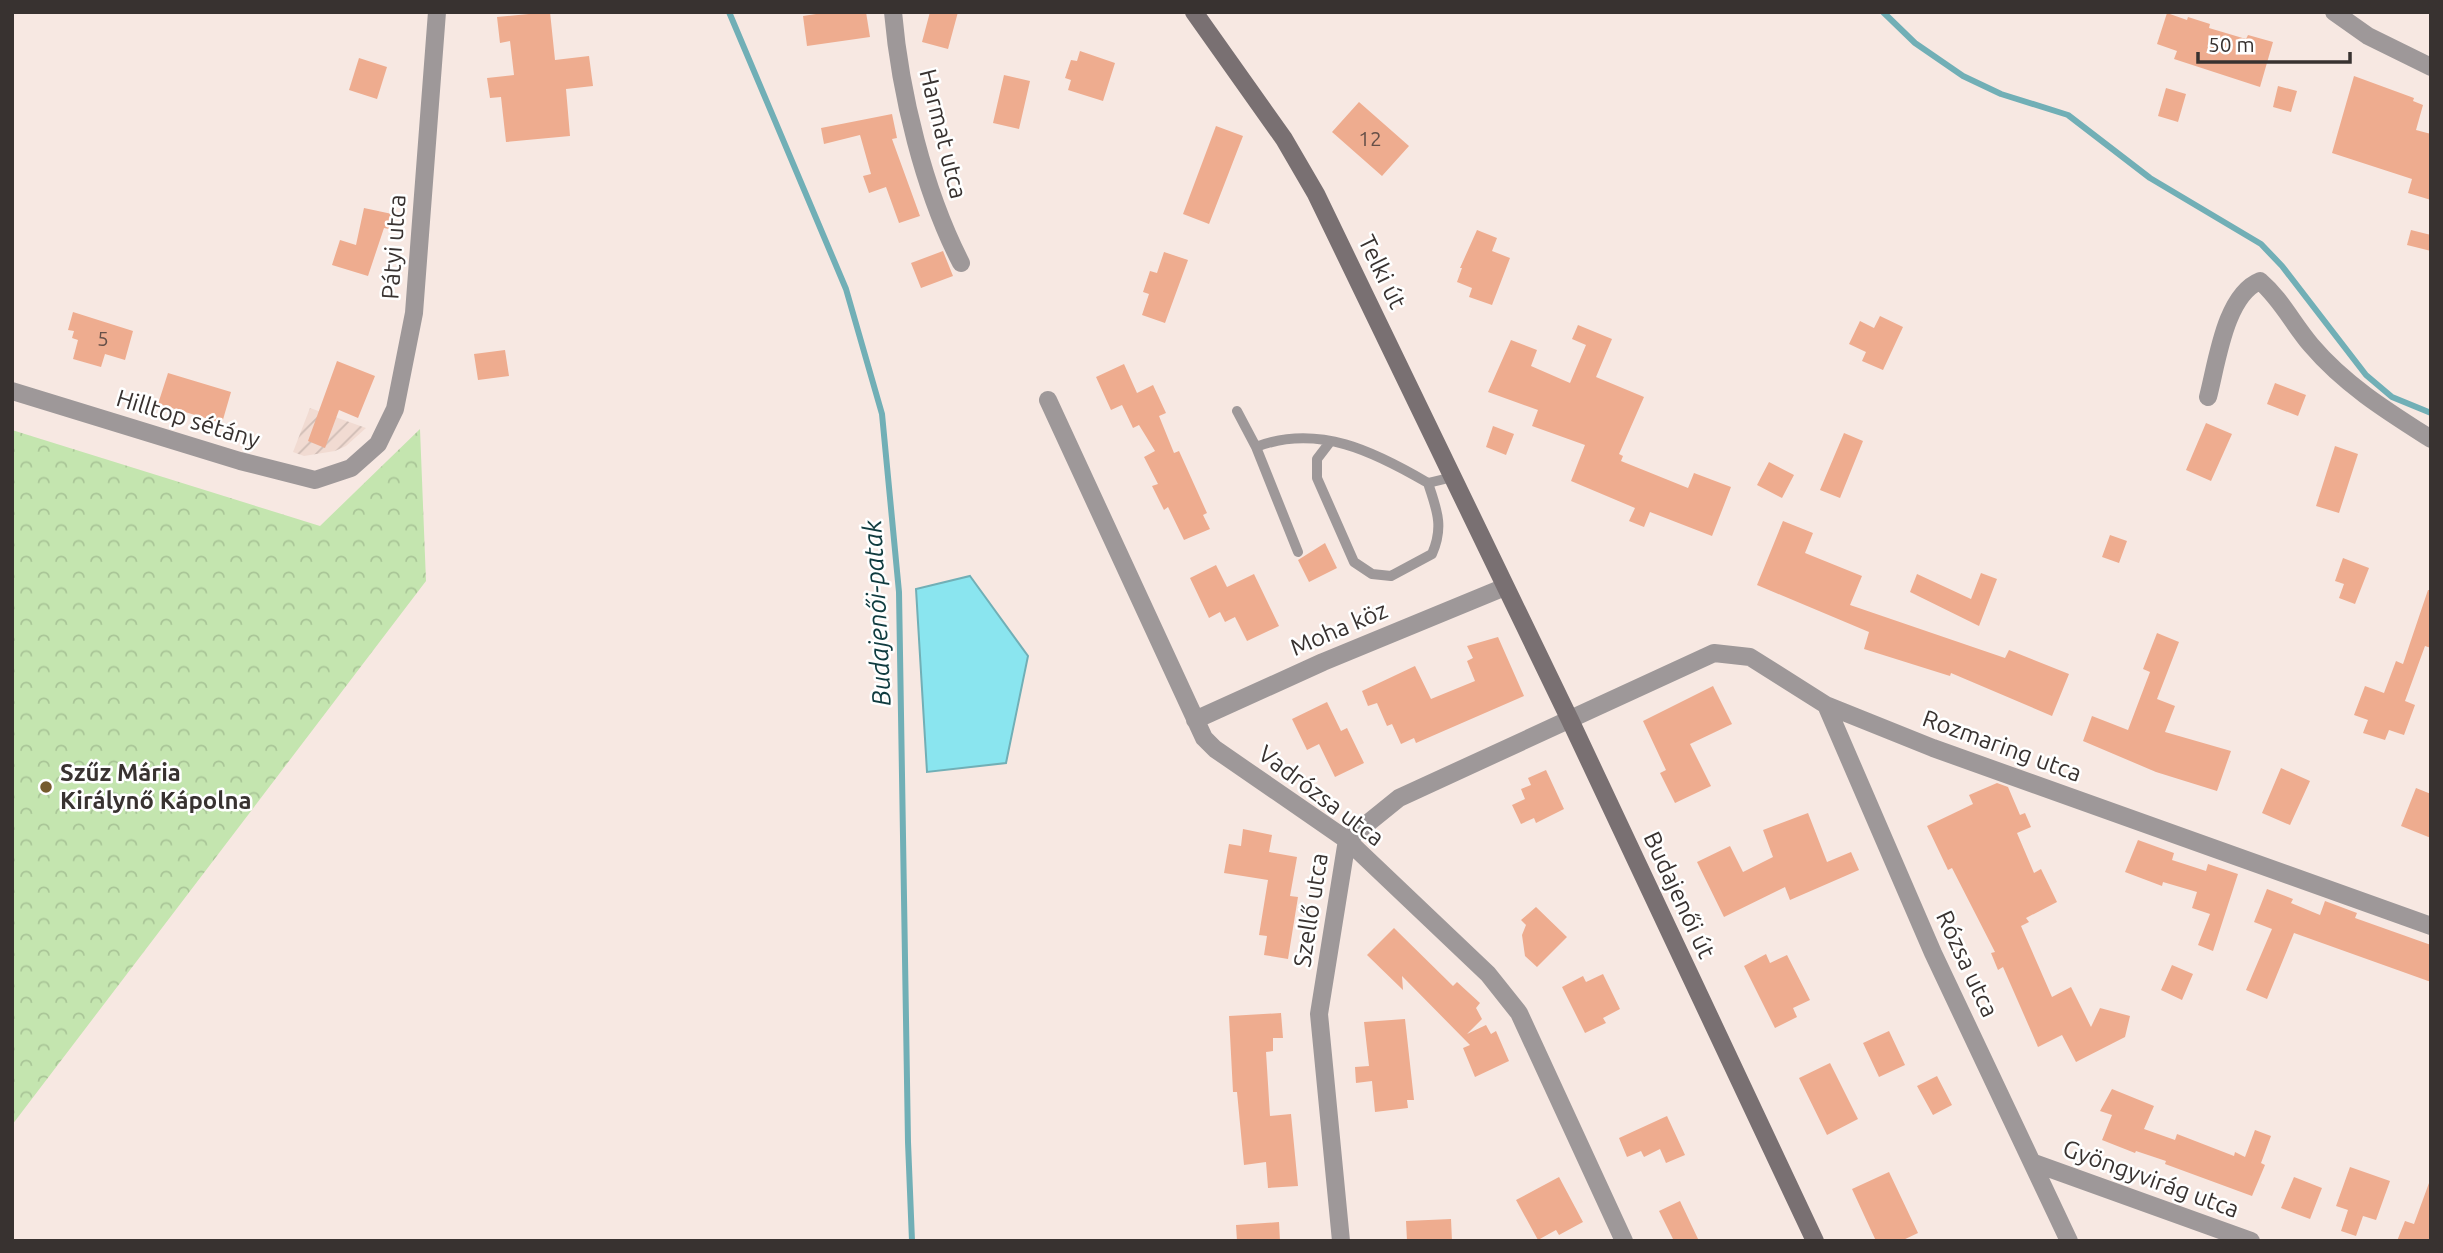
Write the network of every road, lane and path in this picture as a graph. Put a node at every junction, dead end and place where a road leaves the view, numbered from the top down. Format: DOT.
graph roads {
  1 [pos="436,12"];
  2 [pos="893,12"];
  3 [pos="1194,12"];
  4 [pos="2334,12"];
  5 [pos="2431,67"];
  6 [pos="961,263"];
  7 [pos="12,391"];
  8 [pos="2208,397"];
  9 [pos="1048,400"];
  10 [pos="1237,411"];
  11 [pos="2431,439"];
  12 [pos="1330,442"];
  13 [pos="1256,447"];
  14 [pos="351,468"];
  15 [pos="1453,477"];
  16 [pos="1428,483"];
  17 [pos="1298,552"];
  18 [pos="1496,571"];
  19 [pos="1505,587"];
  20 [pos="1826,705"];
  21 [pos="1195,720"];
  22 [pos="1570,720"];
  23 [pos="1347,840"];
  24 [pos="2431,926"];
  25 [pos="2034,1163"];
  26 [pos="1341,1241"];
  27 [pos="1624,1241"];
  28 [pos="1815,1241"];
  29 [pos="2069,1241"];
  30 [pos="2251,1241"];
  1 -- 14 [label="street, Pátyi utca"];
  2 -- 6 [label="street, Harmat utca"];
  3 -- 15 [label="main road, Telki út"];
  4 -- 5 [label="street"];
  7 -- 14 [label="street, Hilltop sétány"];
  8 -- 11 [label="street"];
  9 -- 21 [label="street, Vadrózsa utca"];
  10 -- 13 [label="lane"];
  12 -- 13 [label="lane"];
  12 -- 16 [label="lane"];
  12 -- 16 [label="lane"];
  13 -- 17 [label="lane"];
  15 -- 16 [label="lane"];
  15 -- 18 [label="main road, Telki út"];
  18 -- 19 [label="main road, Budajenői út"];
  19 -- 21 [label="street, Moha köz"];
  19 -- 22 [label="main road, Budajenői út"];
  20 -- 22 [label="street, Rozmaring utca"];
  20 -- 24 [label="street, Rozmaring utca"];
  20 -- 25 [label="street, Rózsa utca"];
  21 -- 23 [label="street, Vadrózsa utca"];
  22 -- 23 [label="street, Szellő utca"];
  22 -- 28 [label="main road, Budajenői út"];
  23 -- 26 [label="street, Szellő utca"];
  23 -- 27 [label="street, Vadrózsa utca"];
  25 -- 29 [label="street, Rózsa utca"];
  25 -- 30 [label="street, Gyöngyvirág utca"];
}
